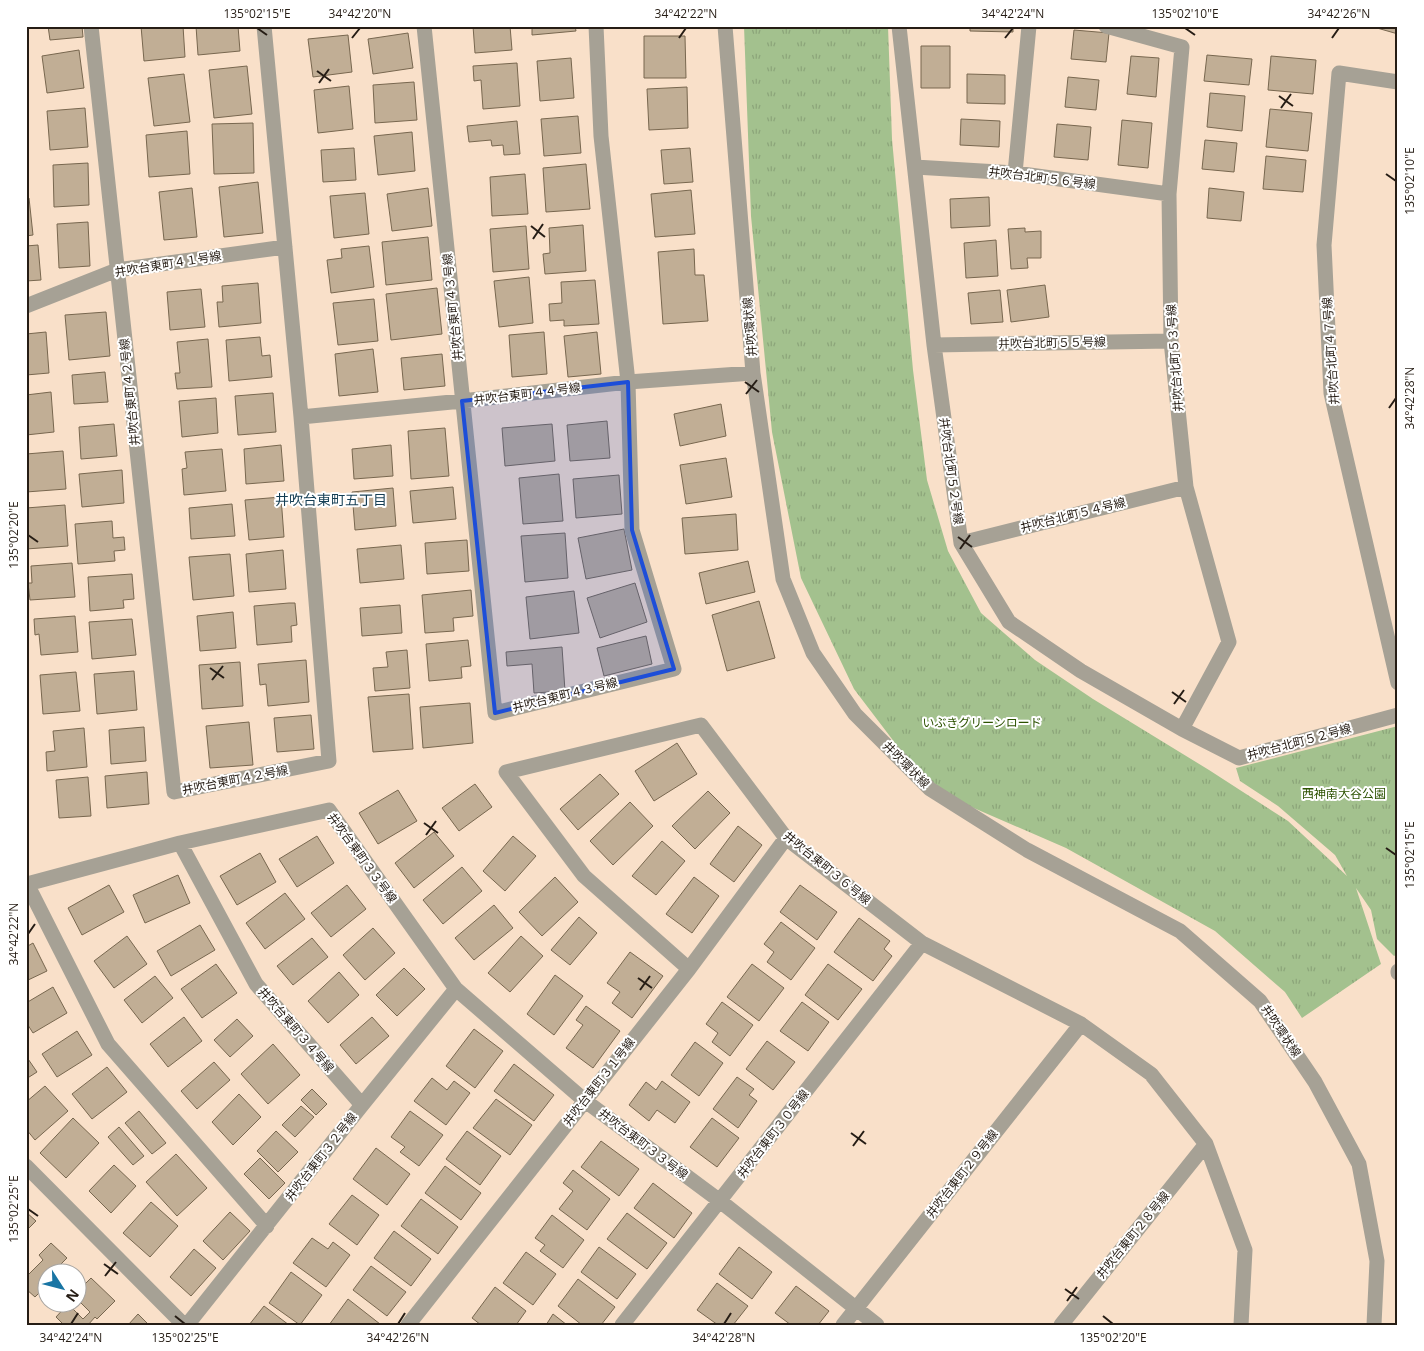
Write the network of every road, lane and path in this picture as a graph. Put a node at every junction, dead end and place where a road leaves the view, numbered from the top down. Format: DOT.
graph roads {
  1 [pos="91,26"];
  2 [pos="264,26"];
  3 [pos="424,26"];
  4 [pos="596,26"];
  5 [pos="725,26"];
  6 [pos="900,26"];
  7 [pos="1029,26"];
  8 [pos="1106,26"];
  9 [pos="1398,82"];
  10 [pos="914,167"];
  11 [pos="1015,173"];
  12 [pos="1169,194"];
  13 [pos="285,247"];
  14 [pos="117,270"];
  15 [pos="26,306"];
  16 [pos="1171,340"];
  17 [pos="934,345"];
  18 [pos="753,372"];
  19 [pos="628,382"];
  20 [pos="462,401"];
  21 [pos="301,417"];
  22 [pos="1186,487"];
  23 [pos="961,543"];
  24 [pos="1398,683"];
  25 [pos="1398,715"];
  26 [pos="1182,729"];
  27 [pos="786,838"];
  28 [pos="180,843"];
  29 [pos="922,943"];
  30 [pos="689,969"];
  31 [pos="456,989"];
  32 [pos="1081,1024"];
  33 [pos="584,1100"];
  34 [pos="362,1105"];
  35 [pos="1206,1144"];
  36 [pos="26,1166"];
  37 [pos="720,1202"];
  38 [pos="267,1226"];
  39 [pos="856,1308"];
  40 [pos="186,1325"];
  41 [pos="408,1325"];
  42 [pos="622,1325"];
  43 [pos="844,1325"];
  44 [pos="877,1325"];
  45 [pos="1061,1325"];
  46 [pos="1241,1325"];
  47 [pos="1374,1325"];
  1 -- 14 [label="street, 井吹台東町４２号線"];
  2 -- 13 [label="street, 井吹台東町４２号線"];
  3 -- 20 [label="street, 井吹台東町４３号線"];
  4 -- 19 [label="street, 井吹台東町４３号線"];
  5 -- 18 [label="street, 井吹環状線"];
  6 -- 10 [label="street, 井吹台北町５２号線"];
  7 -- 11 [label="street"];
  8 -- 12 [label="street, 井吹台北町５３号線"];
  9 -- 24 [label="street, 井吹台北町４７号線"];
  10 -- 11 [label="street, 井吹台北町５６号線"];
  10 -- 17 [label="street, 井吹台北町５２号線"];
  11 -- 12 [label="street, 井吹台北町５６号線"];
  12 -- 16 [label="street, 井吹台北町５３号線"];
  13 -- 14 [label="street, 井吹台東町４１号線"];
  13 -- 21 [label="street, 井吹台東町４２号線"];
  14 -- 15 [label="street, 井吹台東町４１号線"];
  14 -- 21 [label="street, 井吹台東町４２号線"];
  16 -- 17 [label="street, 井吹台北町５５号線"];
  16 -- 22 [label="street, 井吹台北町５３号線"];
  17 -- 23 [label="street, 井吹台北町５２号線"];
  18 -- 19 [label="street, 井吹台東町４４号線"];
  18 -- 47 [label="street, 井吹環状線"];
  19 -- 20 [label="street, 井吹台東町４４号線"];
  19 -- 20 [label="street, 井吹台東町４３号線"];
  20 -- 21 [label="street, 井吹台東町４４号線"];
  22 -- 23 [label="street, 井吹台北町５４号線"];
  22 -- 26 [label="street, 井吹台北町５３号線"];
  23 -- 26 [label="street, 井吹台北町５２号線"];
  25 -- 26 [label="street, 井吹台北町５２号線"];
  27 -- 29 [label="street, 井吹台東町３６号線"];
  27 -- 30 [label="street, 井吹台東町３１号線"];
  27 -- 30 [label="street, 井吹台東町３６号線"];
  28 -- 31 [label="street, 井吹台東町３３号線"];
  28 -- 34 [label="street, 井吹台東町３４号線"];
  28 -- 38 [label="street, 井吹台東町３３号線"];
  29 -- 32 [label="street, 井吹台東町３６号線"];
  29 -- 37 [label="street, 井吹台東町３０号線"];
  30 -- 33 [label="street, 井吹台東町３１号線"];
  31 -- 33 [label="street, 井吹台東町３３号線"];
  31 -- 34 [label="street, 井吹台東町３２号線"];
  32 -- 35 [label="street, 井吹台東町３６号線"];
  32 -- 39 [label="street, 井吹台東町２９号線"];
  33 -- 37 [label="street, 井吹台東町３３号線"];
  33 -- 41 [label="street, 井吹台東町３１号線"];
  34 -- 38 [label="street, 井吹台東町３２号線"];
  35 -- 45 [label="street, 井吹台東町２８号線"];
  35 -- 46 [label="street, 井吹台東町３６号線"];
  36 -- 40 [label="street"];
  37 -- 39 [label="street, 井吹台東町３３号線"];
  37 -- 42 [label="street, 井吹台東町３０号線"];
  38 -- 40 [label="street, 井吹台東町３２号線"];
  39 -- 43 [label="street, 井吹台東町２９号線"];
  39 -- 44 [label="street, 井吹台東町３３号線"];
}
